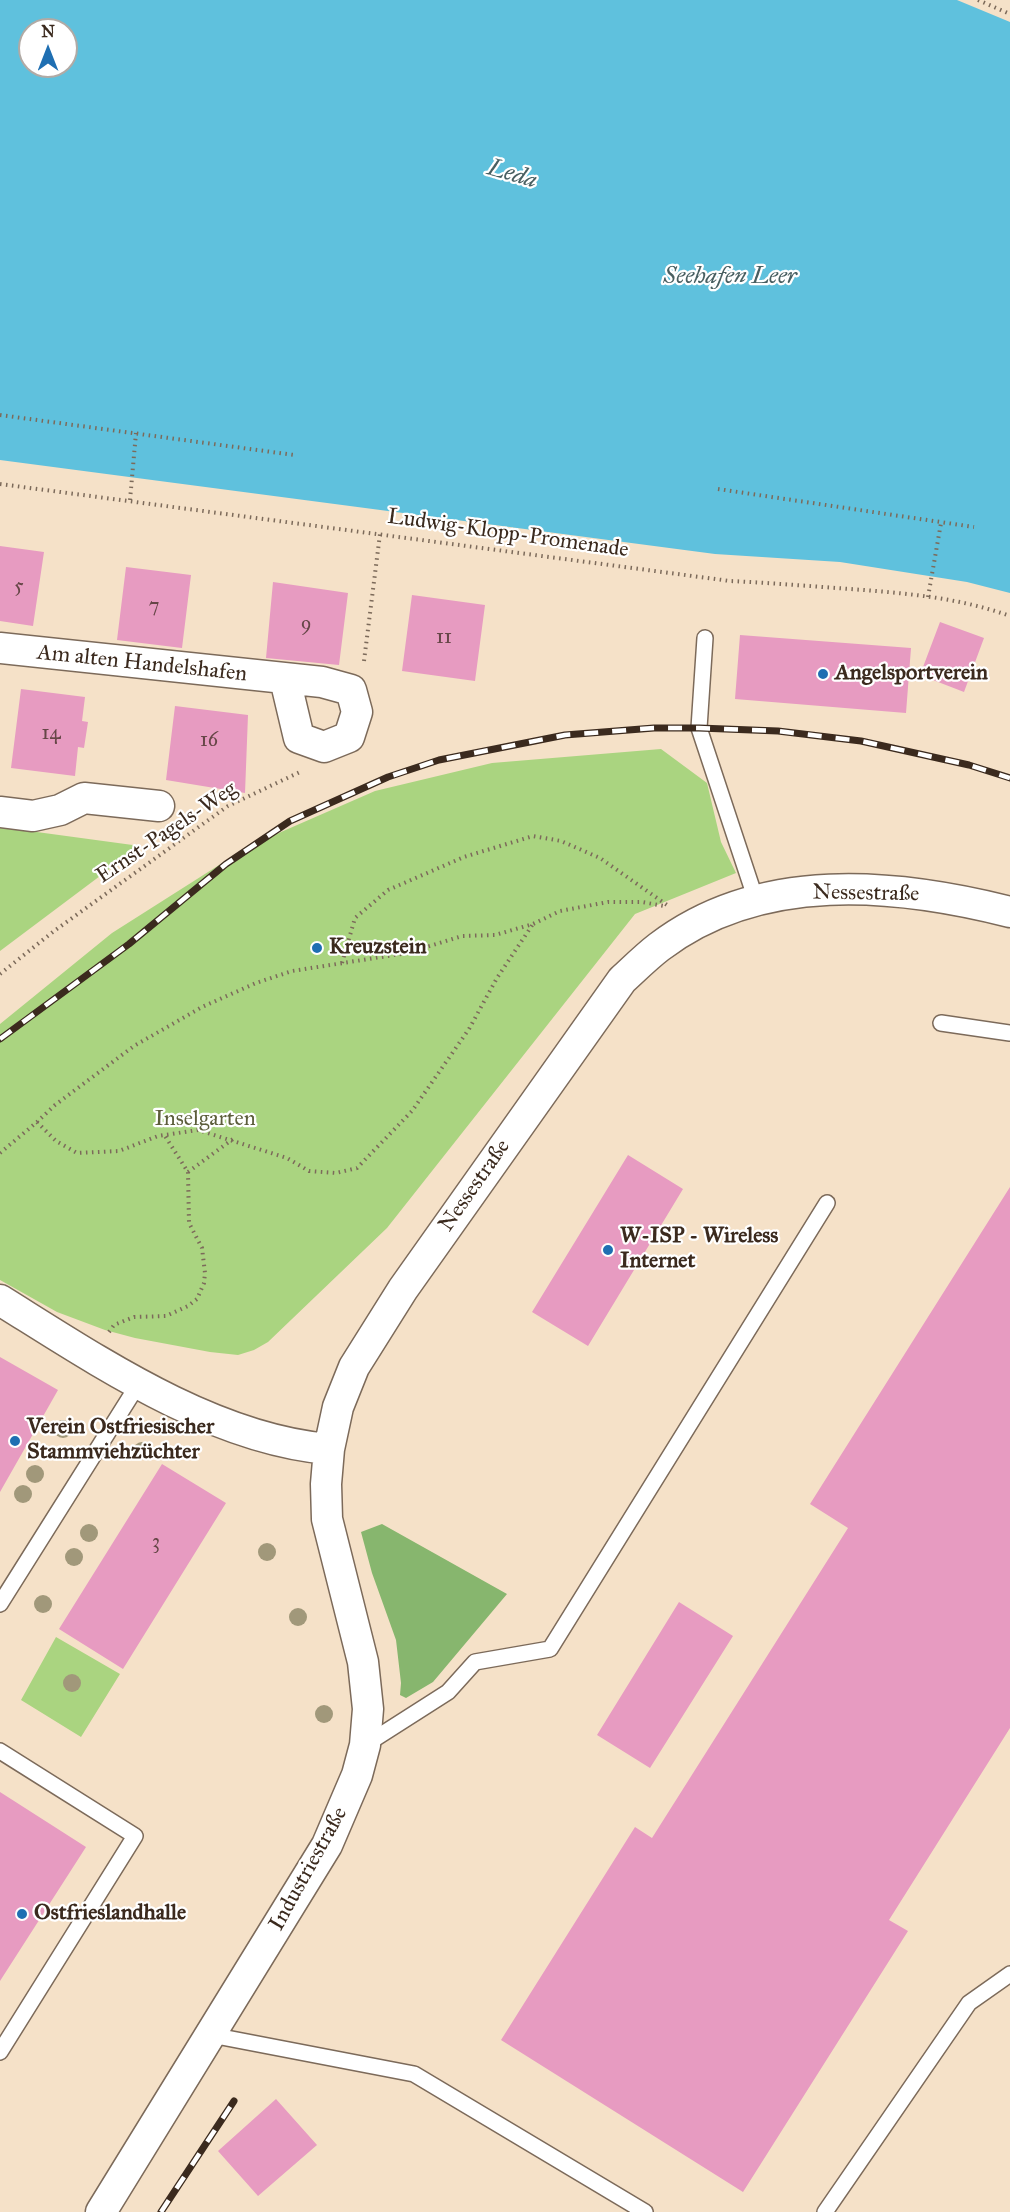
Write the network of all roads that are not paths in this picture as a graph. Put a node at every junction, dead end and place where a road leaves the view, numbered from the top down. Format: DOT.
graph roads {
  1 [pos="705,638"];
  2 [pos="0,648"];
  3 [pos="285,679"];
  4 [pos="159,806"];
  5 [pos="0,812"];
  6 [pos="756,900"];
  7 [pos="1010,912"];
  8 [pos="941,1023"];
  9 [pos="1010,1033"];
  10 [pos="827,1203"];
  11 [pos="0,1300"];
  12 [pos="139,1383"];
  13 [pos="329,1449"];
  14 [pos="0,1604"];
  15 [pos="365,1745"];
  16 [pos="0,1751"];
  17 [pos="1010,1974"];
  18 [pos="211,2035"];
  19 [pos="0,2052"];
  20 [pos="101,2212"];
  21 [pos="645,2212"];
  22 [pos="825,2212"];
  1 -- 6 [label="lane"];
  2 -- 3 [label="street, Am alten Handelshafen"];
  3 -- 3 [label="street, Am alten Handelshafen"];
  4 -- 5 [label="street"];
  6 -- 7 [label="street, Nessestraße"];
  6 -- 13 [label="street, Nessestraße"];
  8 -- 9 [label="lane"];
  10 -- 15 [label="lane"];
  11 -- 12 [label="street"];
  12 -- 13 [label="street"];
  12 -- 14 [label="lane"];
  13 -- 15 [label="street, Industriestraße"];
  15 -- 18 [label="street, Industriestraße"];
  16 -- 19 [label="lane"];
  17 -- 22 [label="lane"];
  18 -- 20 [label="street, Industriestraße"];
  18 -- 21 [label="lane"];
}
